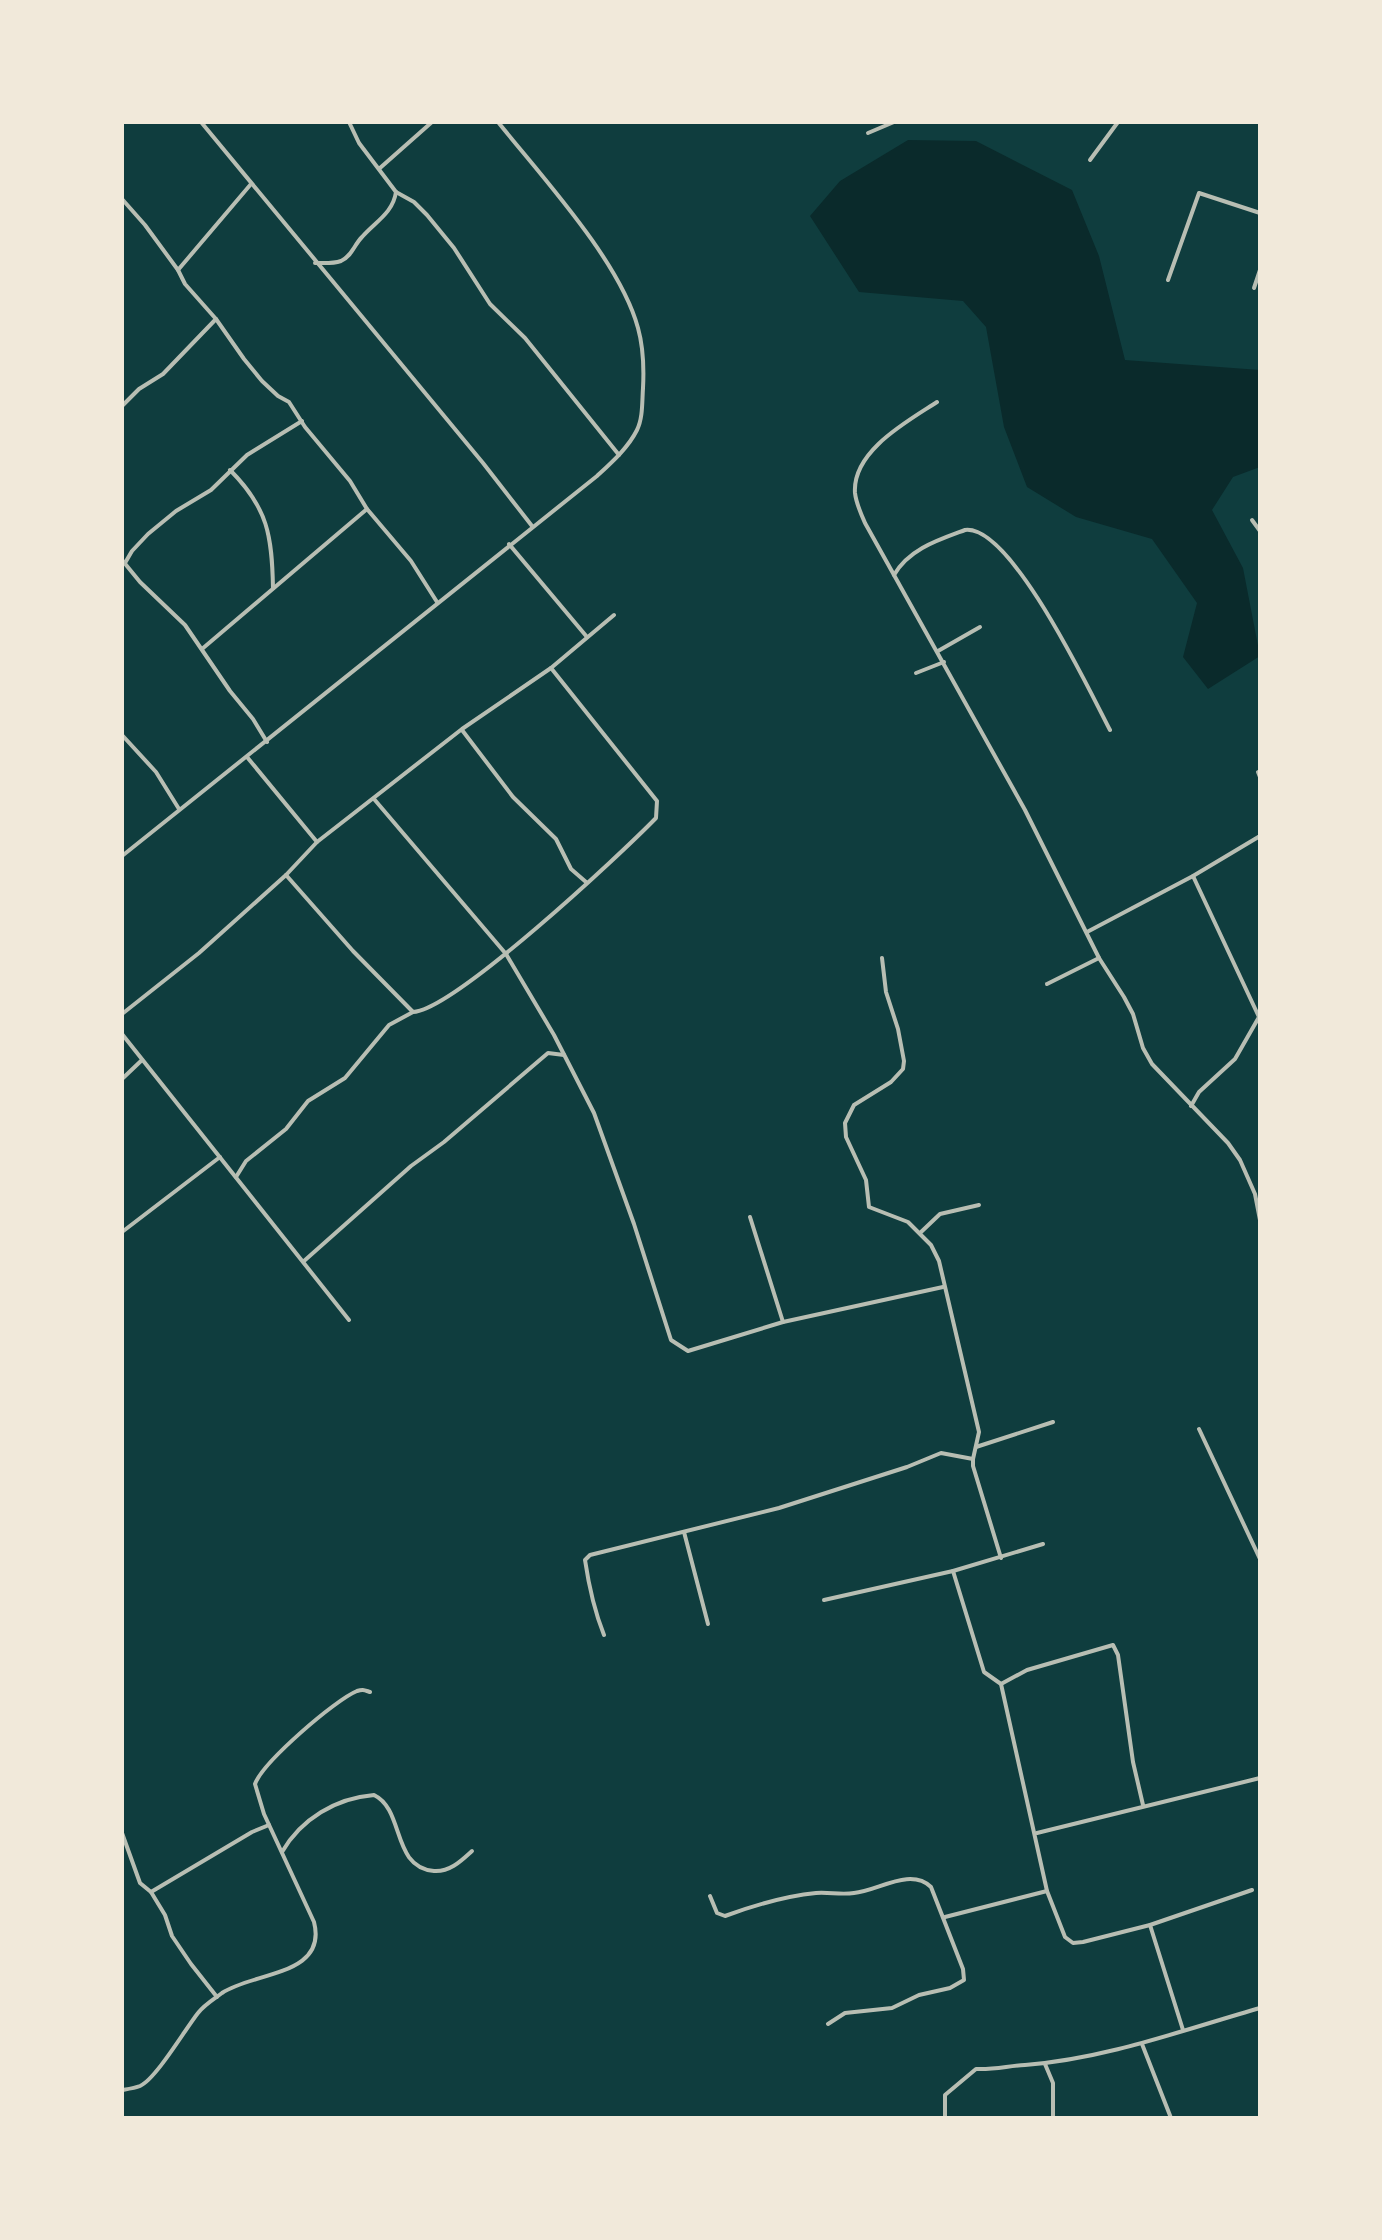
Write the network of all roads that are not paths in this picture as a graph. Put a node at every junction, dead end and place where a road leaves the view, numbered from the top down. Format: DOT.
graph roads {
  1 [pos="201,122"];
  2 [pos="349,122"];
  3 [pos="432,122"];
  4 [pos="498,122"];
  5 [pos="894,122"];
  6 [pos="964,122"];
  7 [pos="975,122"];
  8 [pos="1118,122"];
  9 [pos="868,133"];
  10 [pos="1090,160"];
  11 [pos="380,168"];
  12 [pos="251,184"];
  13 [pos="396,192"];
  14 [pos="122,199"];
  15 [pos="1260,213"];
  16 [pos="315,263"];
  17 [pos="178,270"];
  18 [pos="1260,270"];
  19 [pos="1168,280"];
  20 [pos="1254,288"];
  21 [pos="216,319"];
  22 [pos="937,402"];
  23 [pos="122,406"];
  24 [pos="302,421"];
  25 [pos="619,455"];
  26 [pos="230,470"];
  27 [pos="367,509"];
  28 [pos="1252,520"];
  29 [pos="532,526"];
  30 [pos="1260,531"];
  31 [pos="509,544"];
  32 [pos="124,562"];
  33 [pos="894,575"];
  34 [pos="273,588"];
  35 [pos="437,602"];
  36 [pos="614,615"];
  37 [pos="980,627"];
  38 [pos="587,637"];
  39 [pos="202,649"];
  40 [pos="938,651"];
  41 [pos="944,662"];
  42 [pos="551,668"];
  43 [pos="916,673"];
  44 [pos="462,729"];
  45 [pos="1110,730"];
  46 [pos="122,735"];
  47 [pos="267,742"];
  48 [pos="247,757"];
  49 [pos="374,799"];
  50 [pos="179,809"];
  51 [pos="1260,836"];
  52 [pos="317,842"];
  53 [pos="122,856"];
  54 [pos="286,875"];
  55 [pos="1193,876"];
  56 [pos="586,882"];
  57 [pos="1087,932"];
  58 [pos="506,954"];
  59 [pos="882,958"];
  60 [pos="1099,958"];
  61 [pos="1047,984"];
  62 [pos="413,1012"];
  63 [pos="122,1014"];
  64 [pos="1259,1017"];
  65 [pos="122,1034"];
  66 [pos="564,1055"];
  67 [pos="142,1060"];
  68 [pos="122,1079"];
  69 [pos="1191,1106"];
  70 [pos="220,1157"];
  71 [pos="236,1177"];
  72 [pos="979,1205"];
  73 [pos="750,1217"];
  74 [pos="1260,1220"];
  75 [pos="122,1232"];
  76 [pos="920,1233"];
  77 [pos="303,1261"];
  78 [pos="943,1287"];
  79 [pos="349,1320"];
  80 [pos="783,1322"];
  81 [pos="1053,1422"];
  82 [pos="1199,1429"];
  83 [pos="976,1447"];
  84 [pos="973,1459"];
  85 [pos="684,1532"];
  86 [pos="1043,1544"];
  87 [pos="1001,1558"];
  88 [pos="1260,1559"];
  89 [pos="953,1571"];
  90 [pos="824,1600"];
  91 [pos="708,1624"];
  92 [pos="604,1635"];
  93 [pos="1001,1684"];
  94 [pos="370,1692"];
  95 [pos="1260,1778"];
  96 [pos="1143,1805"];
  97 [pos="269,1825"];
  98 [pos="122,1833"];
  99 [pos="1036,1833"];
  100 [pos="472,1851"];
  101 [pos="282,1852"];
  102 [pos="1252,1890"];
  103 [pos="1047,1891"];
  104 [pos="151,1892"];
  105 [pos="710,1896"];
  106 [pos="944,1917"];
  107 [pos="1150,1925"];
  108 [pos="217,1997"];
  109 [pos="1260,2008"];
  110 [pos="828,2024"];
  111 [pos="1183,2030"];
  112 [pos="1142,2044"];
  113 [pos="1045,2064"];
  114 [pos="122,2090"];
  115 [pos="945,2118"];
  116 [pos="1053,2118"];
  117 [pos="1171,2118"];
  1 -- 12 [label="street"];
  2 -- 11 [label="street"];
  3 -- 11 [label="street"];
  4 -- 25 [label="street"];
  5 -- 9 [label="street"];
  6 -- 7 [label="street"];
  8 -- 10 [label="street"];
  11 -- 13 [label="street"];
  12 -- 16 [label="street"];
  12 -- 17 [label="street"];
  13 -- 16 [label="street"];
  13 -- 25 [label="street"];
  14 -- 17 [label="street"];
  15 -- 19 [label="street"];
  16 -- 29 [label="street"];
  17 -- 21 [label="street"];
  18 -- 20 [label="street"];
  21 -- 23 [label="street"];
  21 -- 24 [label="street"];
  22 -- 33 [label="street"];
  24 -- 26 [label="street"];
  24 -- 27 [label="street"];
  25 -- 29 [label="street"];
  26 -- 32 [label="street"];
  26 -- 34 [label="street"];
  27 -- 34 [label="street"];
  27 -- 35 [label="street"];
  28 -- 30 [label="street"];
  29 -- 31 [label="street"];
  31 -- 35 [label="street"];
  31 -- 38 [label="street"];
  32 -- 39 [label="street"];
  33 -- 40 [label="street"];
  33 -- 45 [label="street"];
  34 -- 39 [label="street"];
  35 -- 47 [label="street"];
  36 -- 38 [label="street"];
  37 -- 40 [label="street"];
  38 -- 42 [label="street"];
  39 -- 47 [label="street"];
  40 -- 41 [label="street"];
  41 -- 43 [label="street"];
  41 -- 57 [label="street"];
  42 -- 44 [label="street"];
  42 -- 56 [label="street"];
  44 -- 49 [label="street"];
  44 -- 56 [label="street"];
  46 -- 50 [label="street"];
  47 -- 48 [label="street"];
  48 -- 50 [label="street"];
  48 -- 52 [label="street"];
  49 -- 52 [label="street"];
  49 -- 58 [label="street"];
  50 -- 53 [label="street"];
  51 -- 55 [label="street"];
  52 -- 54 [label="street"];
  54 -- 62 [label="street"];
  54 -- 63 [label="street"];
  55 -- 57 [label="street"];
  55 -- 64 [label="street"];
  56 -- 58 [label="street"];
  57 -- 60 [label="street"];
  58 -- 62 [label="street"];
  58 -- 66 [label="street"];
  59 -- 76 [label="street"];
  60 -- 61 [label="street"];
  60 -- 69 [label="street"];
  62 -- 71 [label="street"];
  64 -- 69 [label="street"];
  65 -- 67 [label="street"];
  66 -- 77 [label="street"];
  66 -- 80 [label="street"];
  67 -- 68 [label="street"];
  67 -- 70 [label="street"];
  69 -- 74 [label="street"];
  70 -- 71 [label="street"];
  70 -- 75 [label="street"];
  71 -- 77 [label="street"];
  72 -- 76 [label="street"];
  73 -- 80 [label="street"];
  76 -- 78 [label="street"];
  77 -- 79 [label="street"];
  78 -- 80 [label="street"];
  78 -- 83 [label="street"];
  81 -- 83 [label="street"];
  82 -- 88 [label="street"];
  83 -- 84 [label="street"];
  84 -- 85 [label="street"];
  84 -- 87 [label="street"];
  85 -- 91 [label="street"];
  85 -- 92 [label="street"];
  86 -- 87 [label="street"];
  87 -- 89 [label="street"];
  89 -- 90 [label="street"];
  89 -- 93 [label="street"];
  93 -- 96 [label="street"];
  93 -- 99 [label="street"];
  94 -- 97 [label="street"];
  95 -- 96 [label="street"];
  96 -- 99 [label="street"];
  97 -- 101 [label="street"];
  97 -- 104 [label="street"];
  98 -- 104 [label="street"];
  99 -- 103 [label="street"];
  100 -- 101 [label="street"];
  101 -- 108 [label="street"];
  102 -- 107 [label="street"];
  103 -- 106 [label="street"];
  103 -- 107 [label="street"];
  104 -- 108 [label="street"];
  105 -- 106 [label="street"];
  106 -- 110 [label="street"];
  107 -- 111 [label="street"];
  108 -- 114 [label="street"];
  109 -- 111 [label="street"];
  111 -- 112 [label="street"];
  112 -- 113 [label="street"];
  112 -- 117 [label="street"];
  113 -- 115 [label="street"];
  113 -- 116 [label="street"];
}
